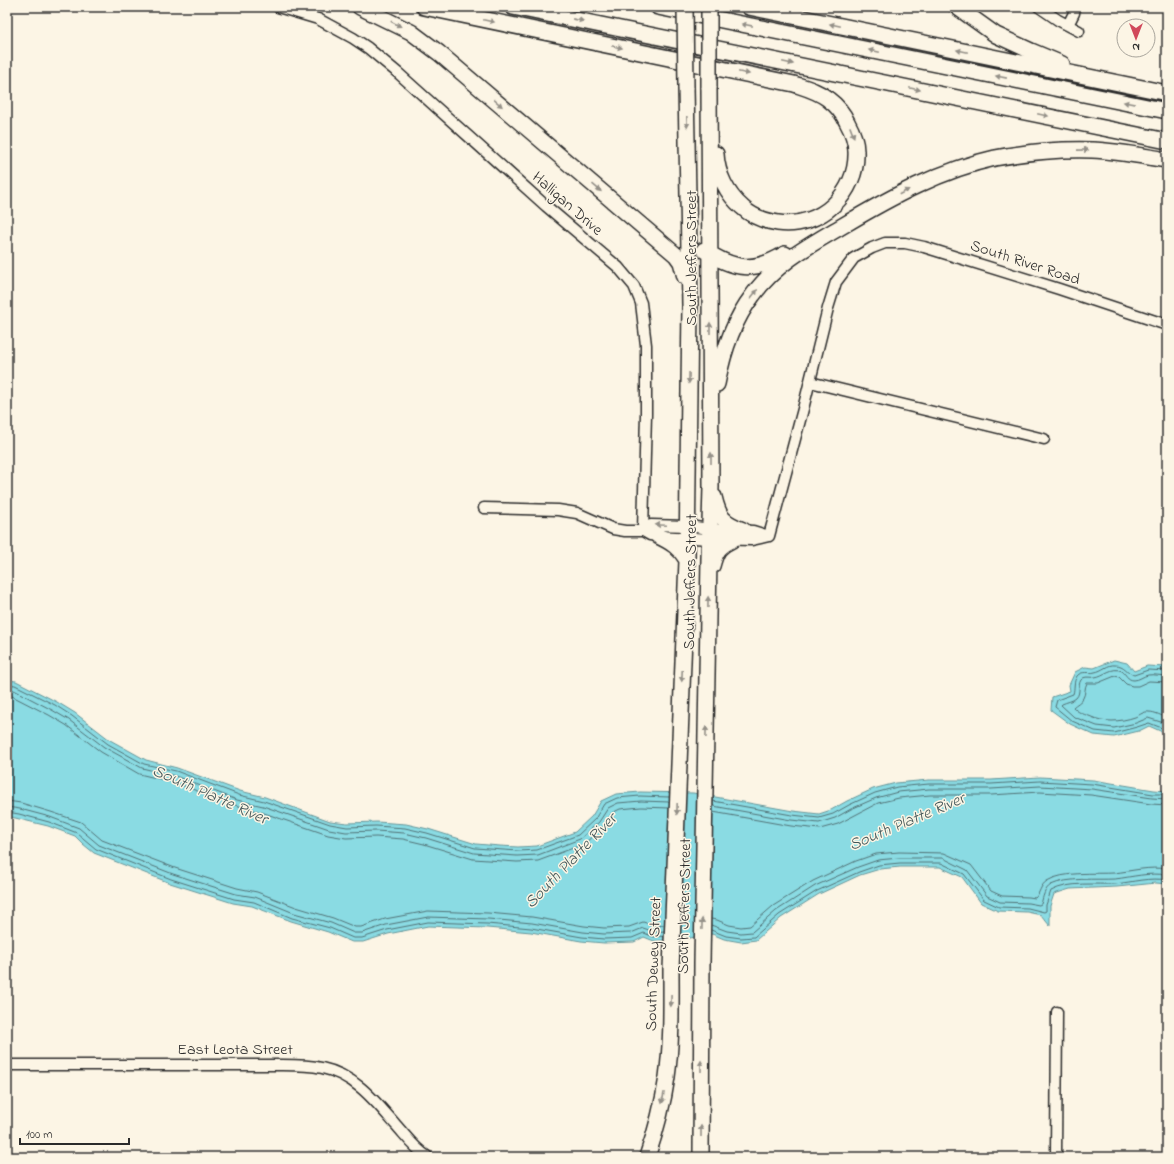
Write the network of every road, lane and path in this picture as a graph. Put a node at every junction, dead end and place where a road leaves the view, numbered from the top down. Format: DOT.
graph roads {
  1 [pos="278,7"];
  2 [pos="360,7"];
  3 [pos="424,7"];
  4 [pos="513,7"];
  5 [pos="658,7"];
  6 [pos="686,7"];
  7 [pos="709,7"];
  8 [pos="749,7"];
  9 [pos="957,7"];
  10 [pos="1039,7"];
  11 [pos="1075,7"];
  12 [pos="1068,25"];
  13 [pos="1079,31"];
  14 [pos="1137,86"];
  15 [pos="709,87"];
  16 [pos="1167,92"];
  17 [pos="1167,111"];
  18 [pos="1167,141"];
  19 [pos="688,157"];
  20 [pos="1167,160"];
  21 [pos="869,210"];
  22 [pos="710,255"];
  23 [pos="690,305"];
  24 [pos="1167,325"];
  25 [pos="810,382"];
  26 [pos="711,422"];
  27 [pos="1044,439"];
  28 [pos="711,487"];
  29 [pos="484,508"];
  30 [pos="743,530"];
  31 [pos="643,531"];
  32 [pos="688,532"];
  33 [pos="710,534"];
  34 [pos="658,536"];
  35 [pos="769,536"];
  36 [pos="732,540"];
  37 [pos="687,560"];
  38 [pos="709,581"];
  39 [pos="679,770"];
  40 [pos="1056,1012"];
  41 [pos="7,1065"];
  42 [pos="428,1157"];
  43 [pos="647,1157"];
  44 [pos="702,1157"];
  45 [pos="1056,1157"];
  1 -- 31 [label="street, Halligan Drive"];
  2 -- 23 [label="highway, one-way"];
  3 -- 15 [label="highway, one-way"];
  4 -- 18 [label="highway, one-way"];
  17 -- 5 [label="highway, one-way"];
  6 -- 19 [label="highway, South Jeffers Street, one-way, bridge"];
  7 -- 15 [label="highway, South Jeffers Street, bridge"];
  14 -- 8 [label="highway, one-way"];
  9 -- 14 [label="highway"];
  10 -- 12 [label="street"];
  11 -- 12 [label="street"];
  12 -- 13 [label="street"];
  14 -- 16 [label="highway"];
  15 -- 22 [label="highway, South Jeffers Street"];
  19 -- 22 [label="highway"];
  19 -- 23 [label="highway, South Jeffers Street"];
  21 -- 20 [label="highway, one-way"];
  21 -- 22 [label="highway"];
  26 -- 21 [label="highway, one-way"];
  26 -- 22 [label="highway, South Jeffers Street, one-way"];
  23 -- 32 [label="highway, South Jeffers Street, one-way"];
  24 -- 25 [label="street, South River Road"];
  25 -- 27 [label="street"];
  25 -- 35 [label="street"];
  28 -- 26 [label="highway, South Jeffers Street, one-way"];
  28 -- 30 [label="highway"];
  28 -- 33 [label="highway, South Jeffers Street"];
  29 -- 31 [label="street"];
  30 -- 33 [label="street"];
  30 -- 35 [label="street"];
  32 -- 31 [label="street, one-way"];
  31 -- 34 [label="street"];
  32 -- 33 [label="street"];
  32 -- 34 [label="street"];
  32 -- 37 [label="highway, South Jeffers Street"];
  33 -- 36 [label="street"];
  33 -- 38 [label="highway, South Jeffers Street"];
  34 -- 37 [label="highway"];
  35 -- 36 [label="street"];
  36 -- 38 [label="highway"];
  37 -- 39 [label="highway, South Jeffers Street, one-way"];
  44 -- 38 [label="highway, South Jeffers Street, one-way"];
  39 -- 43 [label="highway, South Dewey Street, one-way"];
  40 -- 45 [label="street"];
  41 -- 42 [label="street, East Leota Street"];
}
